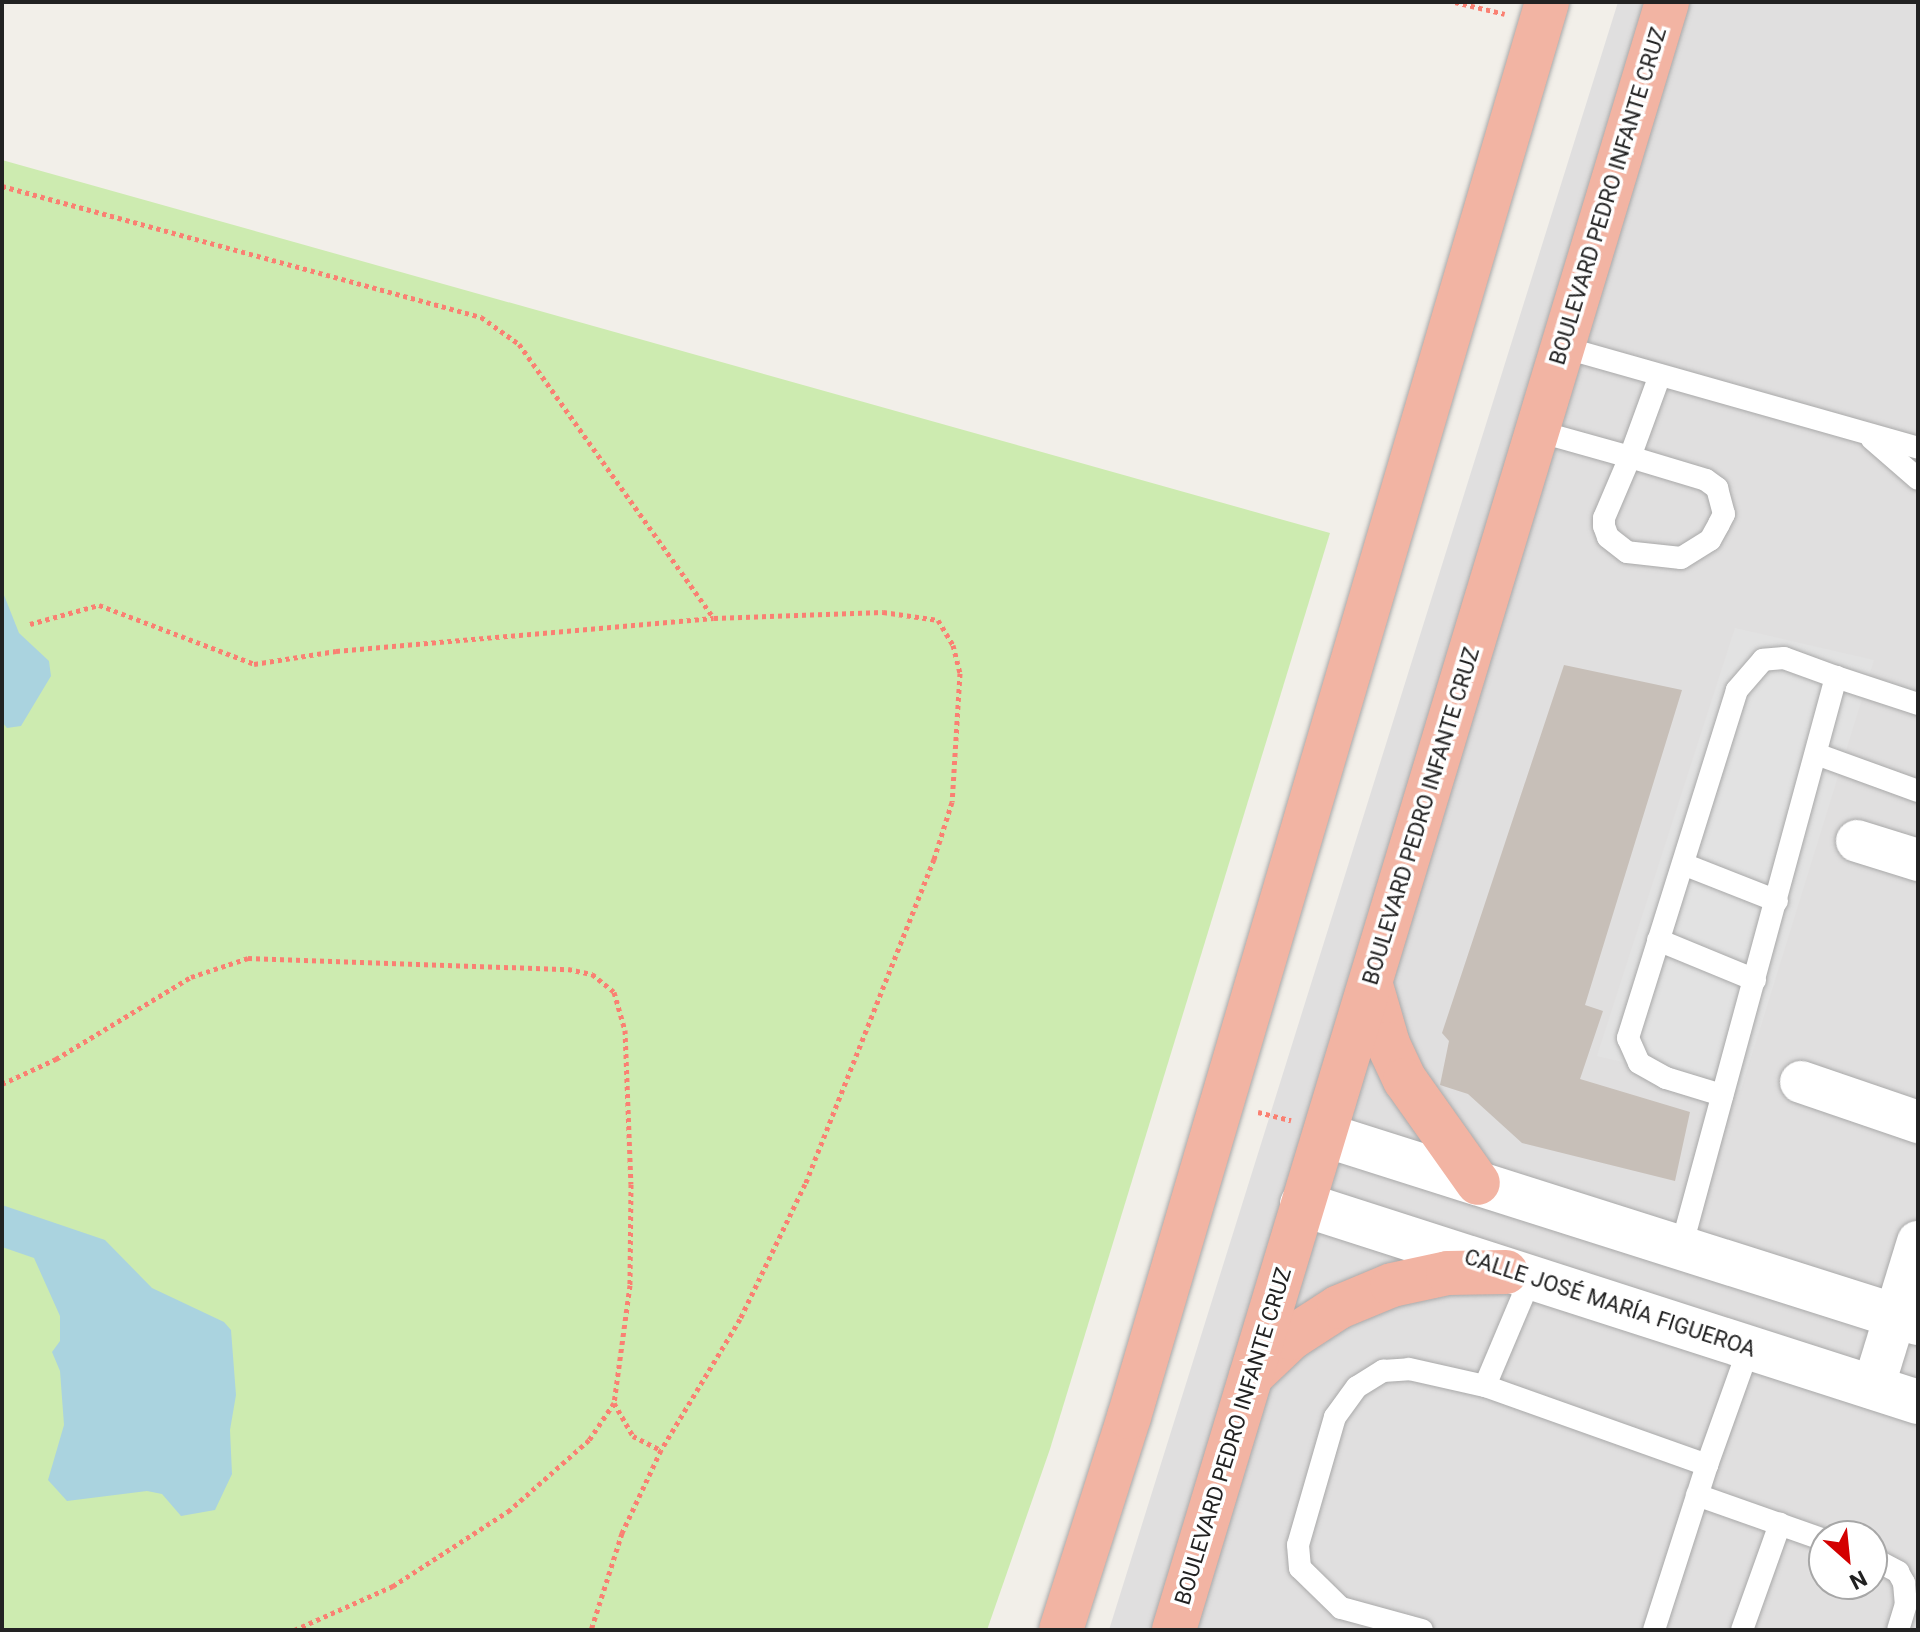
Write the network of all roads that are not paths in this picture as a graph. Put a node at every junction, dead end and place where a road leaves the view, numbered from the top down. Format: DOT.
graph roads {
  1 [pos="1667,2"];
  2 [pos="1544,12"];
  3 [pos="1562,347"];
  4 [pos="1660,375"];
  5 [pos="1537,431"];
  6 [pos="1865,433"];
  7 [pos="1918,448"];
  8 [pos="1630,457"];
  9 [pos="1918,479"];
  10 [pos="1836,677"];
  11 [pos="1918,704"];
  12 [pos="1819,755"];
  13 [pos="1918,791"];
  14 [pos="1857,841"];
  15 [pos="1918,860"];
  16 [pos="1683,864"];
  17 [pos="1777,901"];
  18 [pos="1658,940"];
  19 [pos="1755,980"];
  20 [pos="1371,985"];
  21 [pos="1801,1082"];
  22 [pos="1722,1095"];
  23 [pos="1918,1122"];
  24 [pos="1326,1132"];
  25 [pos="1478,1183"];
  26 [pos="1302,1204"];
  27 [pos="1918,1242"];
  28 [pos="1681,1248"];
  29 [pos="1518,1274"];
  30 [pos="1906,1319"];
  31 [pos="1749,1348"];
  32 [pos="1249,1378"];
  33 [pos="1485,1386"];
  34 [pos="1873,1388"];
  35 [pos="1918,1402"];
  36 [pos="1707,1465"];
  37 [pos="1697,1495"];
  38 [pos="1780,1524"];
  39 [pos="1808,1534"];
  40 [pos="1888,1567"];
  41 [pos="1061,1630"];
  42 [pos="1174,1630"];
  43 [pos="1422,1630"];
  44 [pos="1654,1630"];
  45 [pos="1742,1630"];
  46 [pos="1898,1630"];
  1 -- 3 [label="highway, BOULEVARD PEDRO INFANTE CRUZ"];
  2 -- 41 [label="highway"];
  3 -- 4 [label="lane"];
  3 -- 5 [label="highway, BOULEVARD PEDRO INFANTE CRUZ"];
  4 -- 6 [label="lane"];
  4 -- 8 [label="lane"];
  5 -- 8 [label="lane"];
  5 -- 20 [label="highway, BOULEVARD PEDRO INFANTE CRUZ"];
  6 -- 7 [label="lane"];
  6 -- 9 [label="lane"];
  8 -- 8 [label="lane"];
  10 -- 11 [label="lane"];
  10 -- 12 [label="lane"];
  10 -- 16 [label="lane"];
  12 -- 13 [label="lane"];
  12 -- 17 [label="lane"];
  14 -- 15 [label="street"];
  16 -- 17 [label="lane"];
  16 -- 18 [label="lane"];
  17 -- 19 [label="lane"];
  18 -- 19 [label="lane"];
  18 -- 22 [label="lane"];
  19 -- 22 [label="lane"];
  20 -- 24 [label="highway, BOULEVARD PEDRO INFANTE CRUZ"];
  20 -- 25 [label="highway"];
  21 -- 23 [label="street"];
  22 -- 28 [label="lane"];
  24 -- 25 [label="street"];
  24 -- 26 [label="highway, BOULEVARD PEDRO INFANTE CRUZ"];
  25 -- 28 [label="street"];
  26 -- 29 [label="street, CALLE JOSÉ MARÍA FIGUEROA"];
  26 -- 32 [label="highway, BOULEVARD PEDRO INFANTE CRUZ"];
  27 -- 30 [label="street"];
  28 -- 30 [label="street"];
  29 -- 31 [label="street, CALLE JOSÉ MARÍA FIGUEROA"];
  29 -- 32 [label="highway"];
  29 -- 33 [label="lane"];
  30 -- 34 [label="street"];
  31 -- 34 [label="street, CALLE JOSÉ MARÍA FIGUEROA"];
  31 -- 36 [label="lane"];
  32 -- 42 [label="highway, BOULEVARD PEDRO INFANTE CRUZ"];
  33 -- 36 [label="lane"];
  33 -- 43 [label="lane"];
  34 -- 35 [label="street, CALLE JOSÉ MARÍA FIGUEROA"];
  36 -- 37 [label="lane"];
  37 -- 38 [label="lane"];
  37 -- 44 [label="lane"];
  38 -- 39 [label="lane"];
  38 -- 45 [label="lane"];
  40 -- 46 [label="lane"];
}
